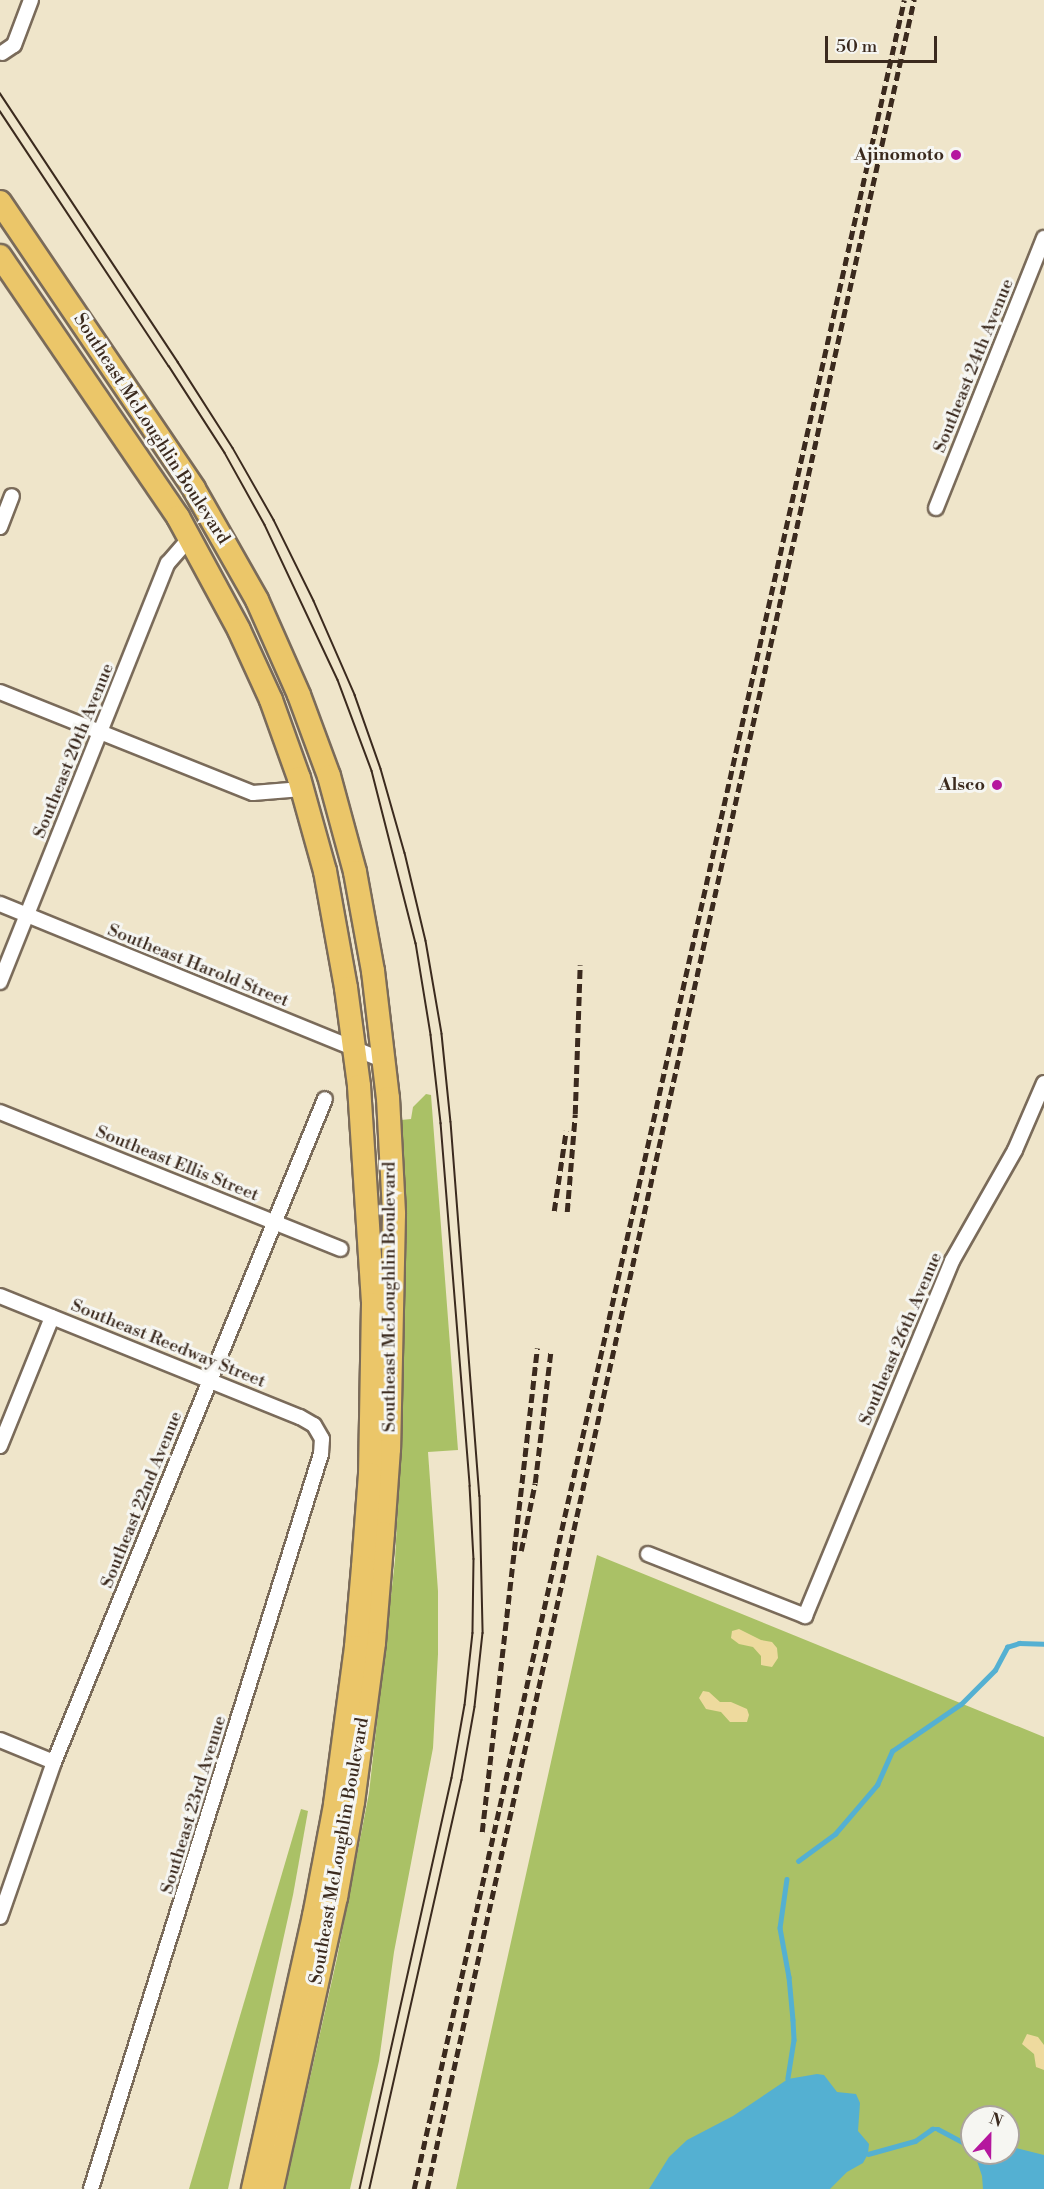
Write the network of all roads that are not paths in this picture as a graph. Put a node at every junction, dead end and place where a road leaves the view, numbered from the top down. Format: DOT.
graph roads {
  1 [pos="31,0"];
  2 [pos="2,53"];
  3 [pos="0,202"];
  4 [pos="1044,238"];
  5 [pos="0,256"];
  6 [pos="1040,258"];
  7 [pos="12,496"];
  8 [pos="936,508"];
  9 [pos="0,527"];
  10 [pos="190,538"];
  11 [pos="0,692"];
  12 [pos="100,732"];
  13 [pos="302,789"];
  14 [pos="0,904"];
  15 [pos="27,915"];
  16 [pos="0,982"];
  17 [pos="353,1048"];
  18 [pos="383,1060"];
  19 [pos="1044,1083"];
  20 [pos="325,1099"];
  21 [pos="0,1112"];
  22 [pos="274,1222"];
  23 [pos="341,1249"];
  24 [pos="0,1296"];
  25 [pos="52,1317"];
  26 [pos="209,1381"];
  27 [pos="318,1431"];
  28 [pos="0,1446"];
  29 [pos="648,1554"];
  30 [pos="0,1740"];
  31 [pos="54,1762"];
  32 [pos="0,1917"];
  33 [pos="91,2189"];
  34 [pos="253,2189"];
  35 [pos="272,2189"];
  1 -- 2 [label="street"];
  3 -- 18 [label="highway, Southeast McLoughlin Boulevard"];
  4 -- 6 [label="street, Southeast 24th Avenue"];
  5 -- 10 [label="highway, Southeast McLoughlin Boulevard"];
  6 -- 8 [label="street, Southeast 24th Avenue"];
  7 -- 9 [label="street"];
  10 -- 12 [label="street, Southeast 20th Avenue"];
  10 -- 13 [label="highway, Southeast McLoughlin Boulevard"];
  11 -- 12 [label="street"];
  12 -- 13 [label="street"];
  12 -- 15 [label="street, Southeast 20th Avenue"];
  13 -- 17 [label="highway, Southeast McLoughlin Boulevard"];
  14 -- 15 [label="street, Southeast Harold Street"];
  15 -- 16 [label="street, Southeast 20th Avenue"];
  15 -- 17 [label="street, Southeast Harold Street"];
  17 -- 18 [label="street, Southeast Harold Street"];
  17 -- 34 [label="highway, Southeast McLoughlin Boulevard"];
  18 -- 35 [label="highway, Southeast McLoughlin Boulevard"];
  19 -- 29 [label="street, Southeast 26th Avenue"];
  20 -- 22 [label="street, Southeast 22nd Avenue"];
  21 -- 22 [label="street, Southeast Ellis Street"];
  22 -- 23 [label="street, Southeast Ellis Street"];
  22 -- 26 [label="street, Southeast 22nd Avenue"];
  24 -- 25 [label="street, Southeast Reedway Street"];
  25 -- 26 [label="street, Southeast Reedway Street"];
  25 -- 28 [label="street"];
  26 -- 27 [label="street, Southeast Reedway Street"];
  26 -- 31 [label="street, Southeast 22nd Avenue"];
  27 -- 33 [label="street, Southeast 23rd Avenue"];
  30 -- 31 [label="street"];
  31 -- 32 [label="street, Southeast 22nd Avenue"];
}
